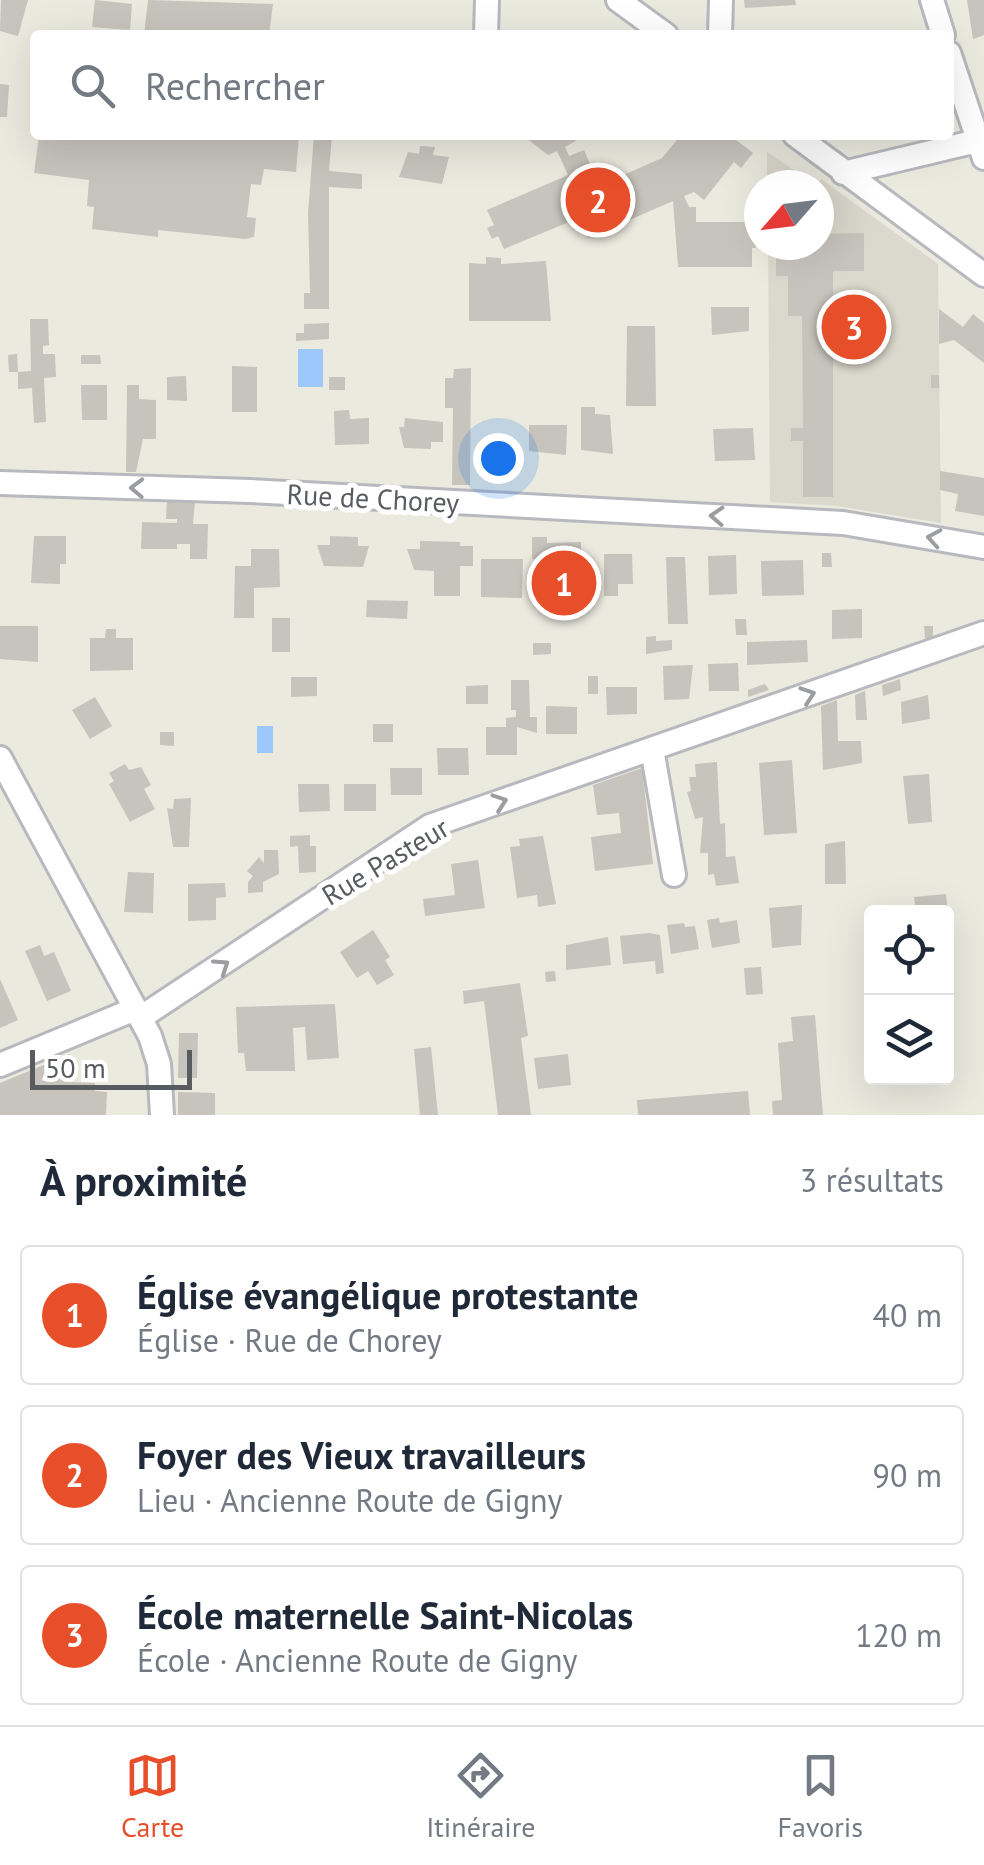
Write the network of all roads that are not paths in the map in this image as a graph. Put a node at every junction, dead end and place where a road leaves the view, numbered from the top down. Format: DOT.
graph roads {
  1 [pos="488,0"];
  2 [pos="618,0"];
  3 [pos="721,0"];
  4 [pos="932,0"];
  5 [pos="486,30"];
  6 [pos="659,30"];
  7 [pos="720,30"];
  8 [pos="941,30"];
  9 [pos="954,69"];
  10 [pos="801,140"];
  11 [pos="981,149"];
  12 [pos="843,173"];
  13 [pos="984,275"];
  14 [pos="0,483"];
  15 [pos="984,547"];
  16 [pos="984,633"];
  17 [pos="652,749"];
  18 [pos="0,758"];
  19 [pos="674,876"];
  20 [pos="137,1013"];
  21 [pos="0,1065"];
  22 [pos="162,1115"];
  1 -- 5 [label="street"];
  2 -- 6 [label="street"];
  3 -- 7 [label="street"];
  4 -- 8 [label="street"];
  9 -- 11 [label="street"];
  10 -- 12 [label="street"];
  11 -- 12 [label="street"];
  12 -- 13 [label="street"];
  15 -- 14 [label="street, Rue de Chorey, one-way"];
  17 -- 16 [label="street, Rue Pasteur, one-way"];
  17 -- 19 [label="street"];
  20 -- 17 [label="street, Rue Pasteur, one-way"];
  18 -- 20 [label="street"];
  20 -- 21 [label="street, Rue Pasteur"];
  20 -- 22 [label="street"];
}
